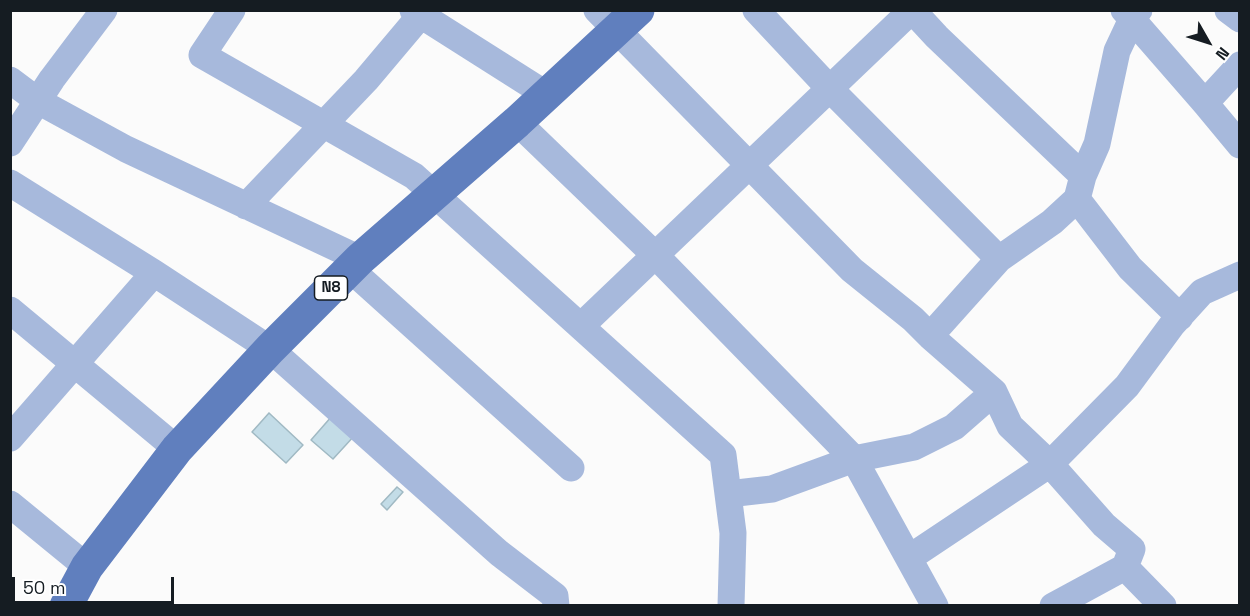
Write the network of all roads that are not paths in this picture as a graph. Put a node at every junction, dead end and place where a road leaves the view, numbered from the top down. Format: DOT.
graph roads {
  1 [pos="104,10"];
  2 [pos="232,10"];
  3 [pos="756,10"];
  4 [pos="1228,10"];
  5 [pos="912,11"];
  6 [pos="420,12"];
  7 [pos="1132,13"];
  8 [pos="617,17"];
  9 [pos="1239,20"];
  10 [pos="1239,65"];
  11 [pos="10,80"];
  12 [pos="830,89"];
  13 [pos="547,94"];
  14 [pos="38,101"];
  15 [pos="1206,103"];
  16 [pos="517,122"];
  17 [pos="322,124"];
  18 [pos="10,143"];
  19 [pos="1239,146"];
  20 [pos="750,165"];
  21 [pos="10,183"];
  22 [pos="1080,187"];
  23 [pos="432,194"];
  24 [pos="246,206"];
  25 [pos="655,255"];
  26 [pos="999,259"];
  27 [pos="355,264"];
  28 [pos="154,273"];
  29 [pos="1239,275"];
  30 [pos="10,310"];
  31 [pos="1180,317"];
  32 [pos="581,326"];
  33 [pos="930,336"];
  34 [pos="270,349"];
  35 [pos="75,364"];
  36 [pos="994,392"];
  37 [pos="10,438"];
  38 [pos="177,449"];
  39 [pos="854,459"];
  40 [pos="1050,464"];
  41 [pos="571,468"];
  42 [pos="728,494"];
  43 [pos="10,504"];
  44 [pos="909,558"];
  45 [pos="87,567"];
  46 [pos="1125,567"];
  47 [pos="66,606"];
  48 [pos="556,606"];
  49 [pos="731,606"];
  50 [pos="935,606"];
  51 [pos="1053,606"];
  52 [pos="1163,606"];
  1 -- 14 [label="street"];
  2 -- 17 [label="street"];
  3 -- 12 [label="street"];
  4 -- 9 [label="street"];
  5 -- 12 [label="street"];
  5 -- 22 [label="street"];
  6 -- 13 [label="street"];
  6 -- 17 [label="street"];
  7 -- 15 [label="street"];
  7 -- 22 [label="street"];
  8 -- 13 [label="main road, N8"];
  8 -- 20 [label="street"];
  10 -- 15 [label="street"];
  11 -- 14 [label="street"];
  12 -- 20 [label="street"];
  12 -- 26 [label="street"];
  13 -- 16 [label="main road, N8"];
  14 -- 18 [label="street"];
  14 -- 24 [label="street"];
  15 -- 19 [label="street"];
  16 -- 23 [label="main road, N8"];
  16 -- 25 [label="street"];
  17 -- 23 [label="street"];
  17 -- 24 [label="street"];
  20 -- 25 [label="street"];
  20 -- 33 [label="street"];
  21 -- 28 [label="street"];
  22 -- 26 [label="street"];
  22 -- 31 [label="street"];
  23 -- 27 [label="main road, N8"];
  23 -- 32 [label="street"];
  24 -- 27 [label="street"];
  25 -- 32 [label="street"];
  25 -- 39 [label="street"];
  26 -- 33 [label="street"];
  27 -- 34 [label="main road, N8"];
  27 -- 41 [label="street"];
  28 -- 34 [label="street"];
  28 -- 35 [label="street"];
  29 -- 31 [label="street"];
  30 -- 35 [label="street"];
  31 -- 40 [label="street"];
  32 -- 42 [label="street"];
  33 -- 36 [label="street"];
  34 -- 38 [label="main road, N8"];
  34 -- 48 [label="street"];
  35 -- 37 [label="street"];
  35 -- 38 [label="street"];
  36 -- 39 [label="street"];
  36 -- 40 [label="street"];
  38 -- 45 [label="main road, N8"];
  39 -- 42 [label="street"];
  39 -- 44 [label="street"];
  40 -- 44 [label="street"];
  40 -- 46 [label="street"];
  42 -- 49 [label="street"];
  43 -- 45 [label="street"];
  44 -- 50 [label="street"];
  45 -- 47 [label="main road, N8"];
  46 -- 51 [label="street"];
  46 -- 52 [label="street"];
}
